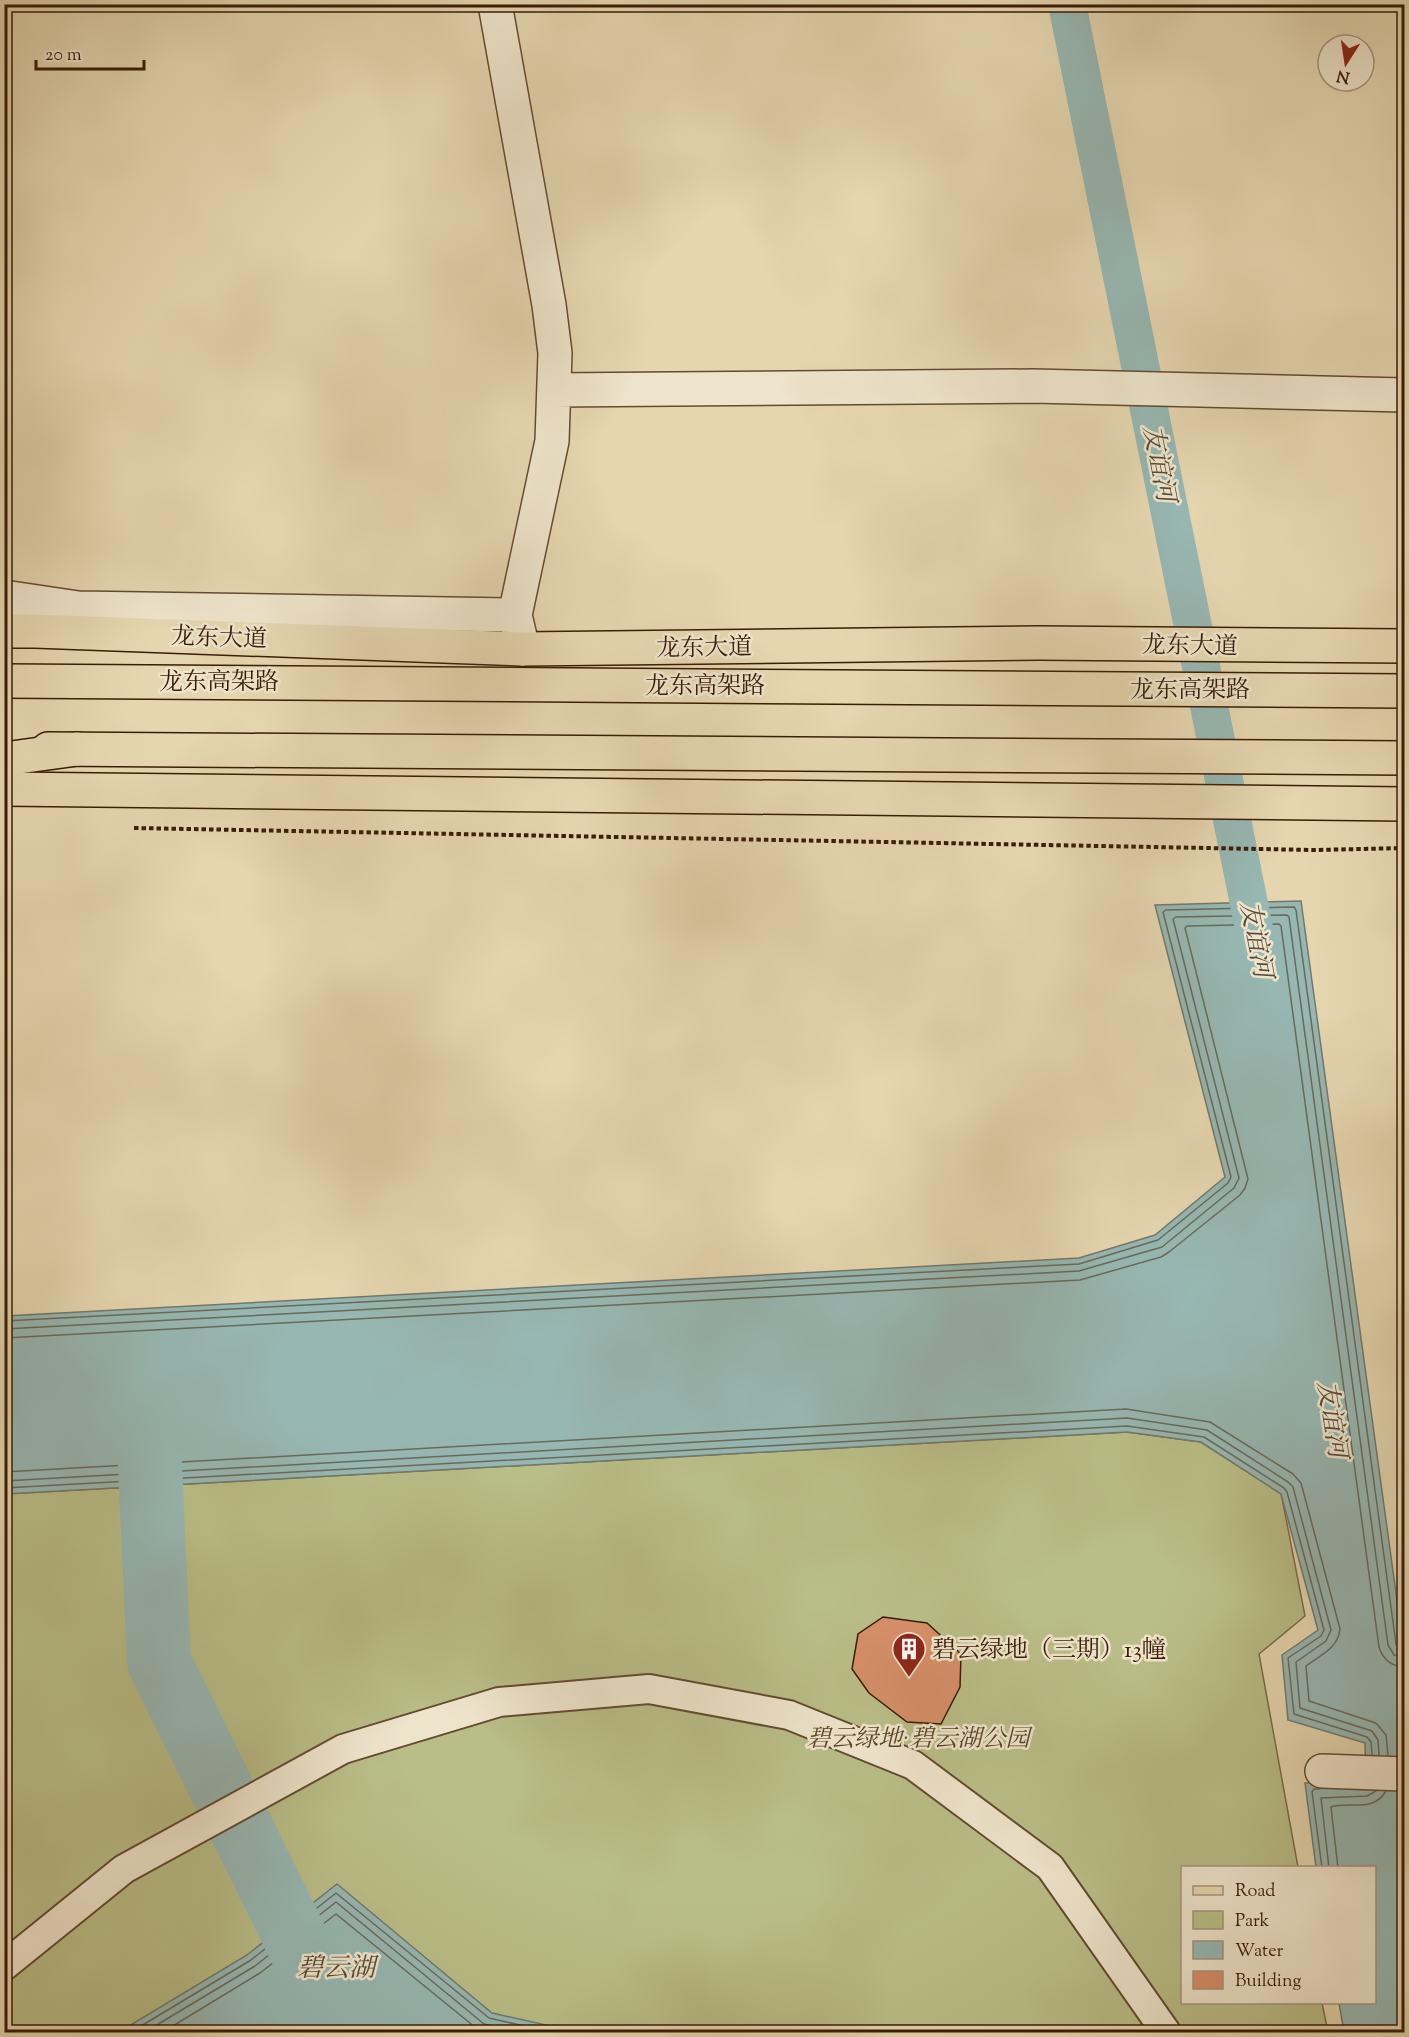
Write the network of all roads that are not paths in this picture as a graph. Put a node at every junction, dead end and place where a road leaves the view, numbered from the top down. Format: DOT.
graph roads {
  1 [pos="495,4"];
  2 [pos="554,390"];
  3 [pos="1404,395"];
  4 [pos="4,597"];
  5 [pos="515,615"];
  6 [pos="4,631"];
  7 [pos="1404,646"];
  8 [pos="523,649"];
  9 [pos="4,681"];
  10 [pos="1404,691"];
  11 [pos="4,748"];
  12 [pos="77,749"];
  13 [pos="1404,758"];
  14 [pos="4,759"];
  15 [pos="4,789"];
  16 [pos="1404,804"];
  17 [pos="1322,1770"];
  18 [pos="1404,1774"];
  19 [pos="4,1966"];
  20 [pos="1166,2032"];
  1 -- 2 [label="street"];
  2 -- 3 [label="street"];
  2 -- 5 [label="street"];
  4 -- 5 [label="street"];
  5 -- 8 [label="street"];
  6 -- 8 [label="main road, 龙东大道"];
  7 -- 8 [label="main road, 龙东大道"];
  9 -- 10 [label="main road, 龙东高架路"];
  11 -- 12 [label="main road"];
  12 -- 13 [label="main road"];
  12 -- 14 [label="main road"];
  15 -- 16 [label="main road"];
  17 -- 18 [label="street"];
  19 -- 20 [label="street"];
}
